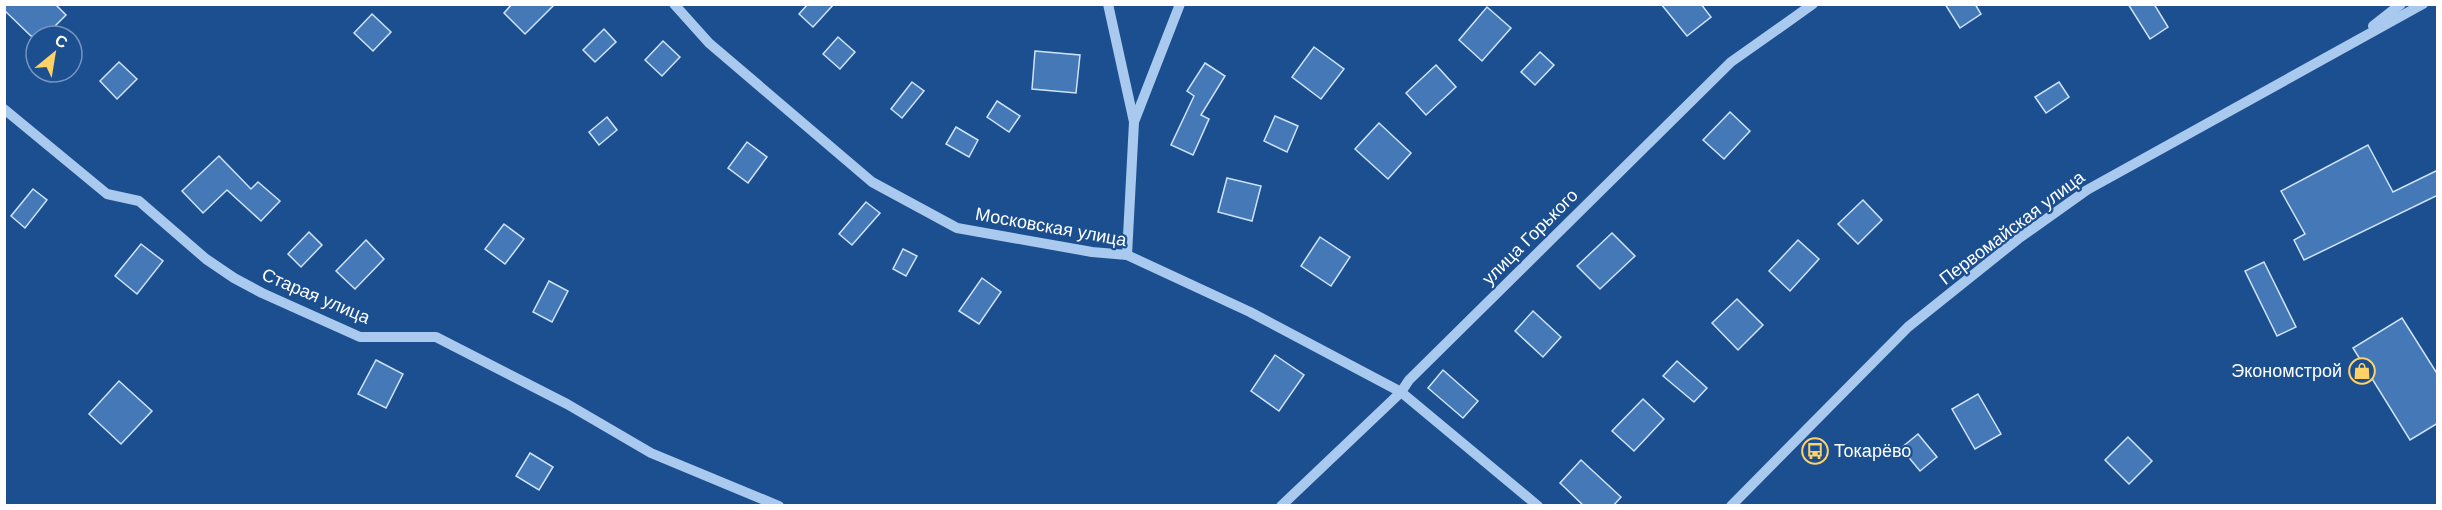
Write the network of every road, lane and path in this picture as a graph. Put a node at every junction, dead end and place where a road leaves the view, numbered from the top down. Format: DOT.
graph roads {
  1 [pos="674,4"];
  2 [pos="1108,4"];
  3 [pos="1180,4"];
  4 [pos="1813,4"];
  5 [pos="2401,4"];
  6 [pos="2423,4"];
  7 [pos="2346,47"];
  8 [pos="4,109"];
  9 [pos="1134,122"];
  10 [pos="1127,255"];
  11 [pos="1401,392"];
  12 [pos="779,506"];
  13 [pos="1281,506"];
  14 [pos="1538,506"];
  15 [pos="1731,506"];
  1 -- 10 [label="street, Московская улица"];
  2 -- 9 [label="street"];
  3 -- 9 [label="street"];
  4 -- 11 [label="street, улица Горького"];
  5 -- 7 [label="street"];
  6 -- 7 [label="street, Первомайская улица"];
  7 -- 15 [label="street, Первомайская улица"];
  8 -- 12 [label="street, Старая улица"];
  9 -- 10 [label="street"];
  10 -- 11 [label="street, Московская улица"];
  11 -- 13 [label="street, улица Горького"];
  11 -- 14 [label="street, Московская улица"];
}
